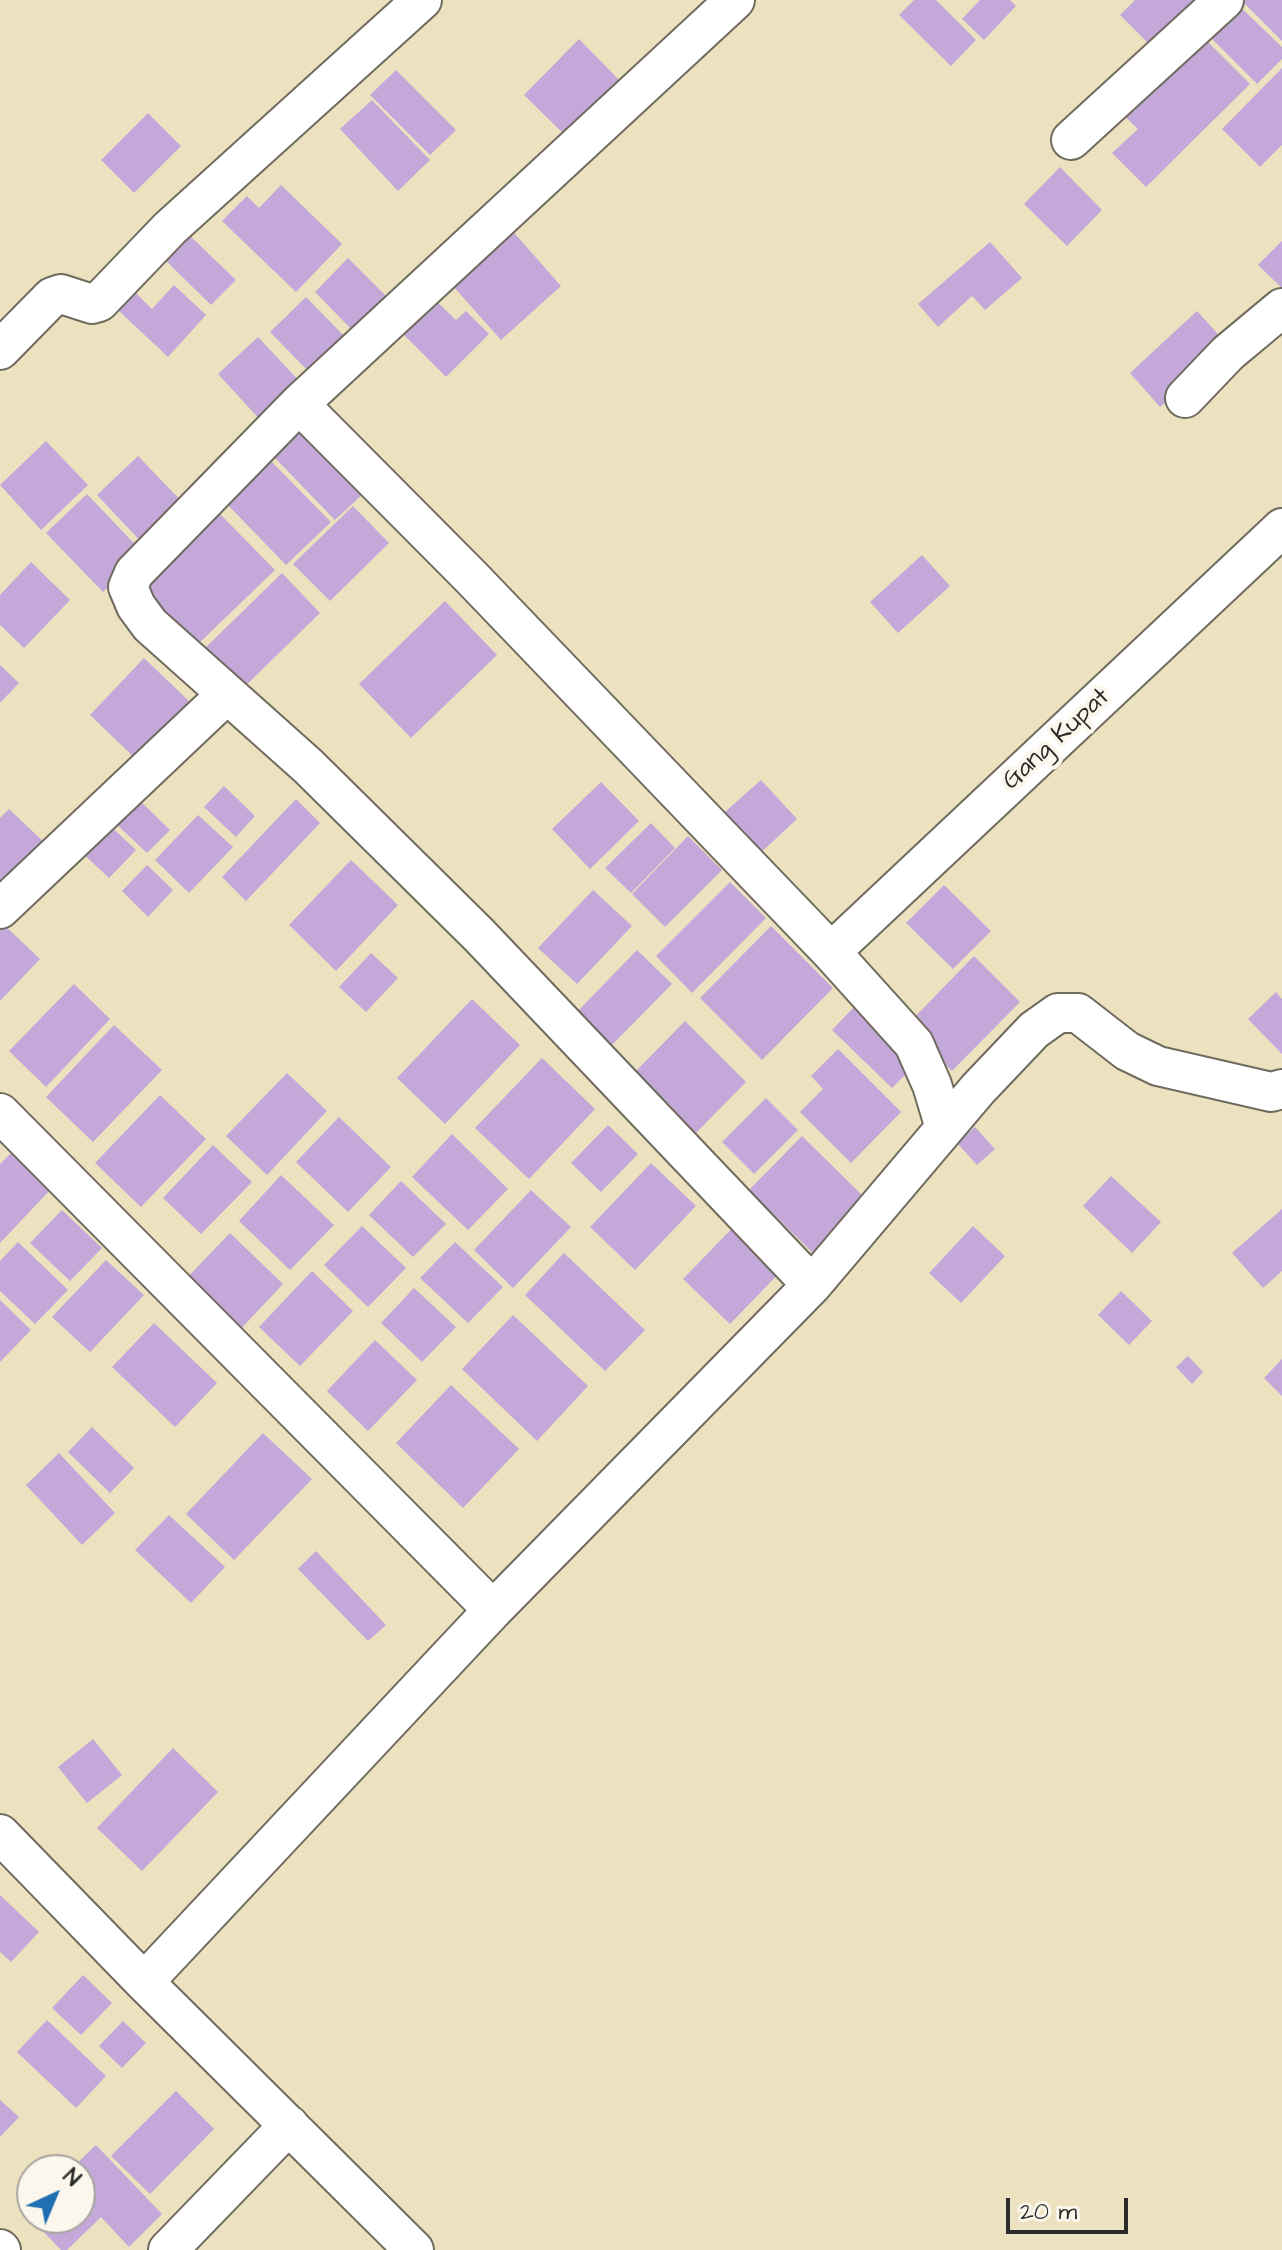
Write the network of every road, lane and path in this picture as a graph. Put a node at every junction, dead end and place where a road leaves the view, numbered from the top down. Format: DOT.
graph roads {
  1 [pos="422,0"];
  2 [pos="735,0"];
  3 [pos="1224,0"];
  4 [pos="1071,140"];
  5 [pos="1282,308"];
  6 [pos="0,350"];
  7 [pos="1185,398"];
  8 [pos="299,404"];
  9 [pos="1282,528"];
  10 [pos="227,694"];
  11 [pos="0,909"];
  12 [pos="831,952"];
  13 [pos="1276,1090"];
  14 [pos="0,1113"];
  15 [pos="945,1128"];
  16 [pos="812,1285"];
  17 [pos="493,1610"];
  18 [pos="0,1834"];
  19 [pos="144,1982"];
  20 [pos="289,2125"];
  21 [pos="168,2250"];
  22 [pos="414,2250"];
  1 -- 6 [label="street"];
  2 -- 8 [label="street"];
  3 -- 4 [label="street"];
  5 -- 7 [label="street"];
  8 -- 10 [label="street"];
  8 -- 12 [label="street"];
  9 -- 12 [label="street, Gang Kupat"];
  10 -- 11 [label="street"];
  10 -- 16 [label="street"];
  12 -- 15 [label="street"];
  13 -- 15 [label="street"];
  14 -- 17 [label="street"];
  15 -- 16 [label="street"];
  16 -- 17 [label="street"];
  17 -- 19 [label="street"];
  18 -- 19 [label="street"];
  19 -- 20 [label="street"];
  20 -- 21 [label="street"];
  20 -- 22 [label="street"];
}
